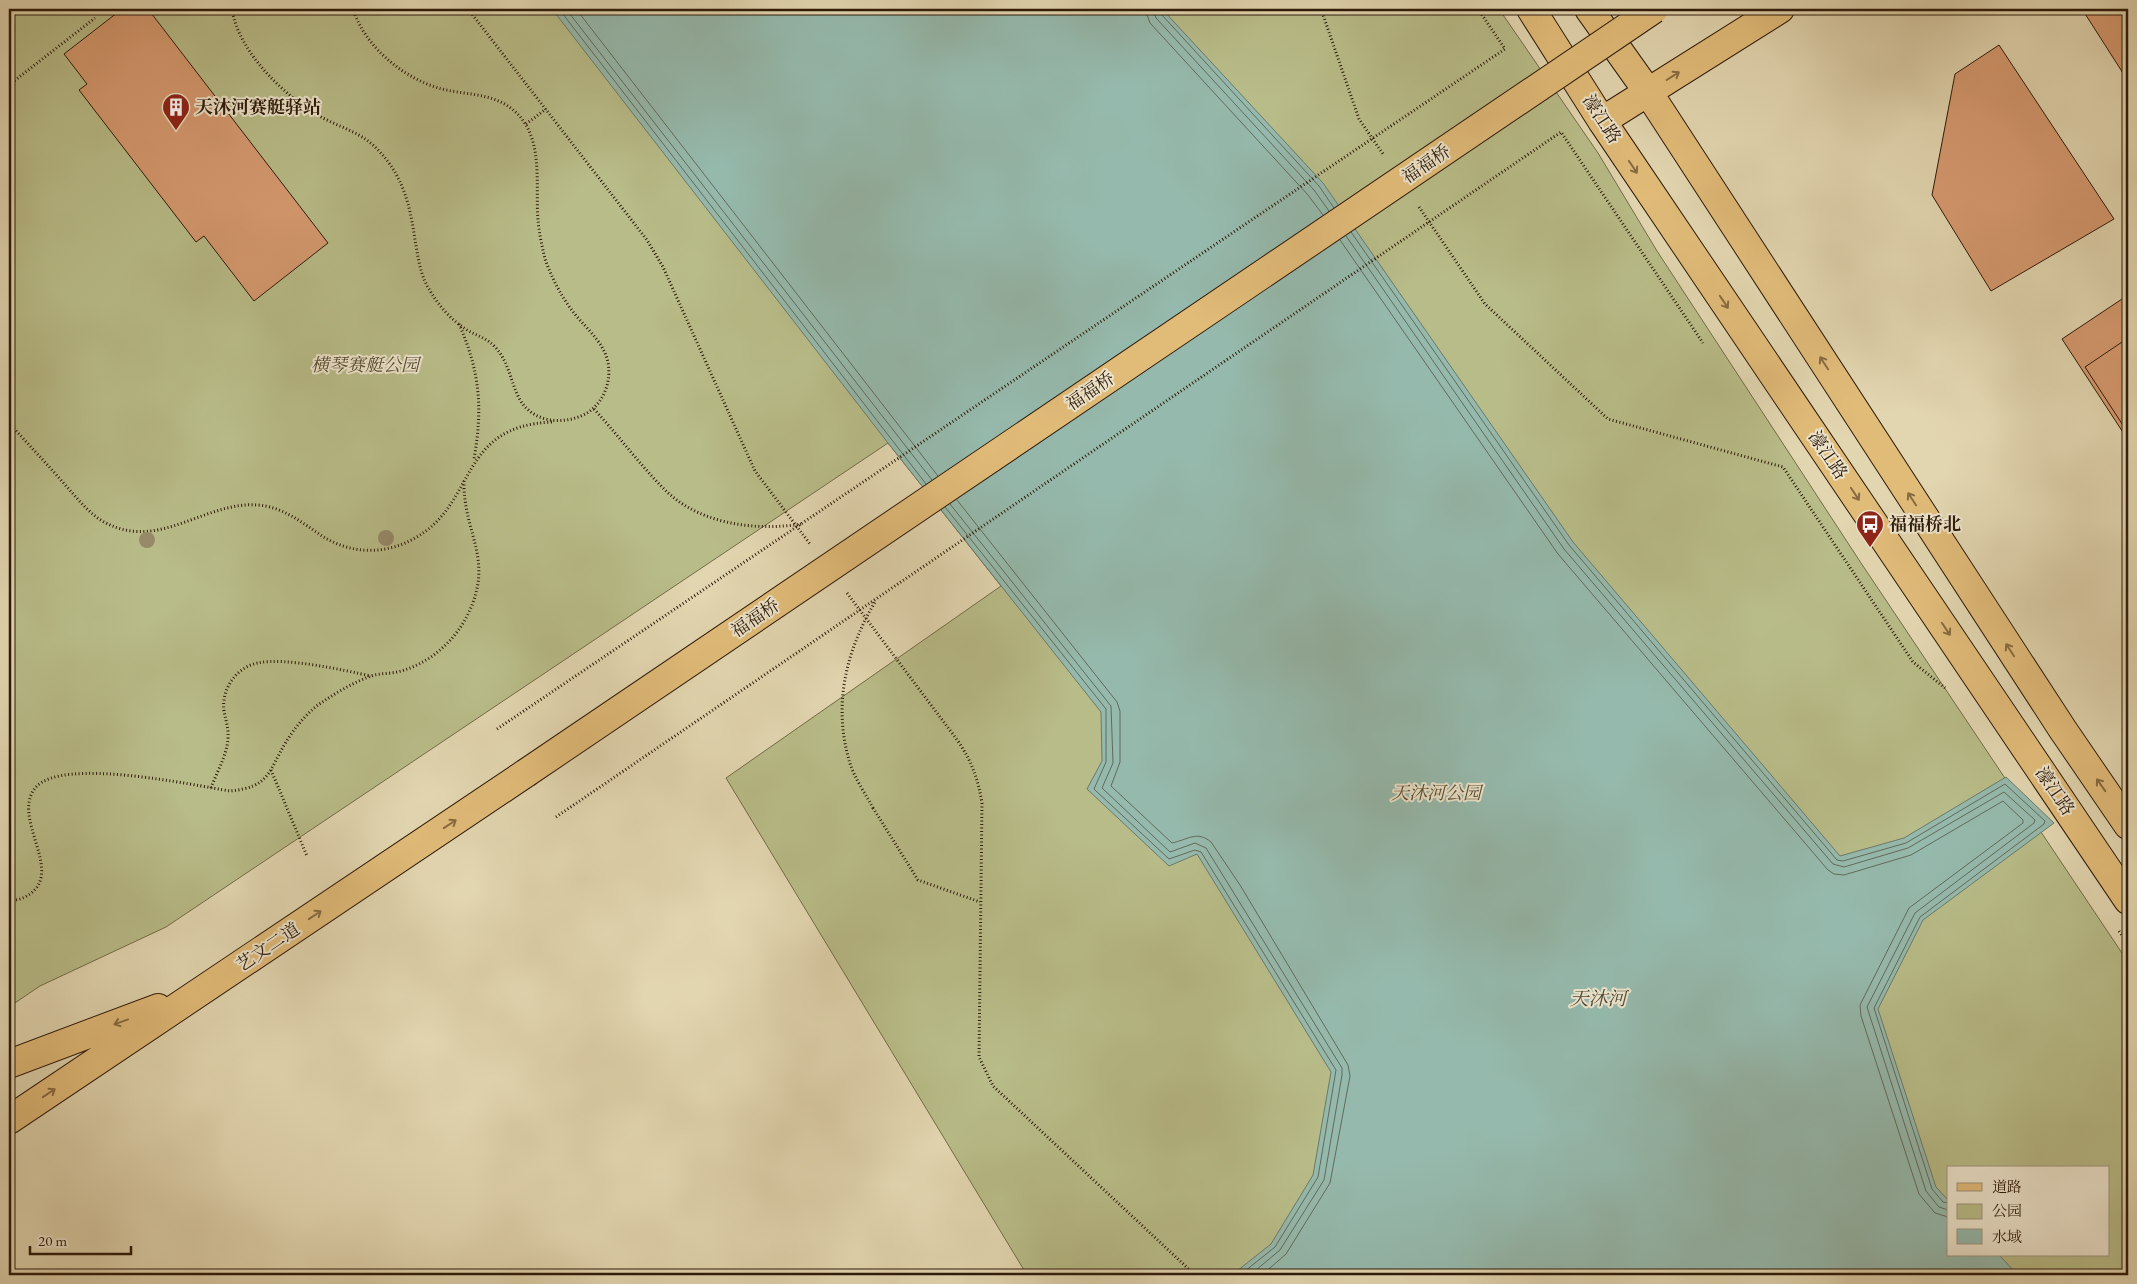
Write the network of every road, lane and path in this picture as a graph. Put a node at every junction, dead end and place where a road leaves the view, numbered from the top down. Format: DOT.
graph roads {
  1 [pos="232,9"];
  2 [pos="353,9"];
  3 [pos="468,9"];
  4 [pos="1321,9"];
  5 [pos="1478,9"];
  6 [pos="1589,9"];
  7 [pos="1654,9"];
  8 [pos="1780,9"];
  9 [pos="1536,10"];
  10 [pos="95,18"];
  11 [pos="9,85"];
  12 [pos="1648,92"];
  13 [pos="546,109"];
  14 [pos="1602,121"];
  15 [pos="526,124"];
  16 [pos="1386,160"];
  17 [pos="1414,200"];
  18 [pos="459,324"];
  19 [pos="1703,343"];
  20 [pos="594,409"];
  21 [pos="555,422"];
  22 [pos="9,423"];
  23 [pos="474,461"];
  24 [pos="464,481"];
  25 [pos="804,524"];
  26 [pos="814,549"];
  27 [pos="844,588"];
  28 [pos="876,599"];
  29 [pos="372,676"];
  30 [pos="1952,694"];
  31 [pos="497,729"];
  32 [pos="271,770"];
  33 [pos="526,773"];
  34 [pos="211,788"];
  35 [pos="556,817"];
  36 [pos="2128,825"];
  37 [pos="307,856"];
  38 [pos="9,900"];
  39 [pos="2128,900"];
  40 [pos="980,902"];
  41 [pos="2117,928"];
  42 [pos="2128,944"];
  43 [pos="199,993"];
  44 [pos="9,1064"];
  45 [pos="9,1120"];
  46 [pos="1195,1275"];
  1 -- 18 [label="path"];
  2 -- 15 [label="path"];
  3 -- 13 [label="path"];
  4 -- 16 [label="path"];
  5 -- 25 [label="path, bridge"];
  6 -- 12 [label="main road"];
  7 -- 33 [label="main road, 福福桥, bridge"];
  12 -- 8 [label="main road, one-way"];
  9 -- 14 [label="main road, 濠江路"];
  10 -- 11 [label="path"];
  12 -- 14 [label="main road"];
  36 -- 12 [label="main road, one-way"];
  13 -- 15 [label="path"];
  13 -- 26 [label="path"];
  14 -- 39 [label="main road, 濠江路, one-way"];
  15 -- 20 [label="path"];
  17 -- 30 [label="path"];
  18 -- 21 [label="path"];
  18 -- 23 [label="path"];
  19 -- 28 [label="path, bridge"];
  20 -- 21 [label="path"];
  20 -- 25 [label="path, bridge"];
  21 -- 23 [label="path"];
  22 -- 24 [label="path"];
  23 -- 24 [label="path"];
  24 -- 29 [label="path"];
  25 -- 31 [label="path, bridge"];
  27 -- 40 [label="path"];
  28 -- 35 [label="path, bridge"];
  28 -- 40 [label="path, bridge"];
  29 -- 32 [label="path"];
  29 -- 34 [label="path"];
  32 -- 34 [label="path"];
  32 -- 37 [label="path"];
  43 -- 33 [label="main road, 艺文二道, one-way"];
  34 -- 38 [label="path"];
  40 -- 46 [label="path"];
  41 -- 42 [label="path"];
  43 -- 44 [label="main road, one-way"];
  45 -- 43 [label="main road, 艺文二道, one-way"];
}
